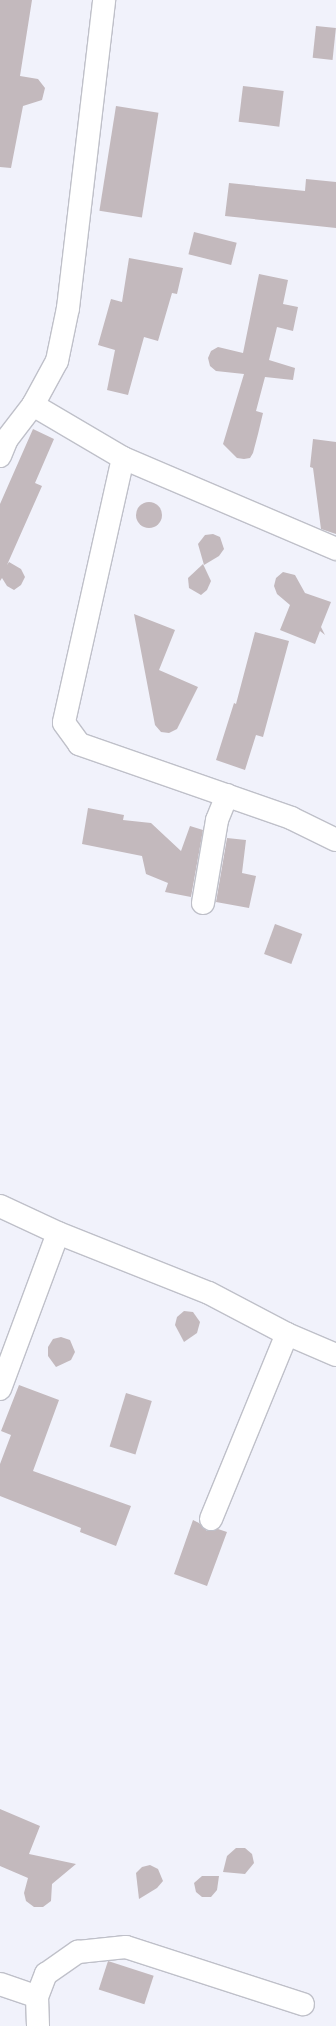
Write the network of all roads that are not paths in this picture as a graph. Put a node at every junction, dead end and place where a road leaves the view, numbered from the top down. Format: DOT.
graph roads {
  1 [pos="104,0"];
  2 [pos="33,405"];
  3 [pos="0,456"];
  4 [pos="123,458"];
  5 [pos="336,549"];
  6 [pos="227,795"];
  7 [pos="336,840"];
  8 [pos="203,903"];
  9 [pos="0,1206"];
  10 [pos="58,1233"];
  11 [pos="287,1334"];
  12 [pos="336,1355"];
  13 [pos="0,1389"];
  14 [pos="210,1519"];
  15 [pos="0,1984"];
  16 [pos="36,1997"];
  17 [pos="303,2004"];
  18 [pos="38,2026"];
  1 -- 2 [label="street"];
  2 -- 3 [label="street"];
  2 -- 4 [label="street"];
  4 -- 5 [label="street"];
  4 -- 6 [label="street"];
  6 -- 7 [label="street"];
  6 -- 8 [label="street"];
  9 -- 10 [label="street"];
  10 -- 11 [label="street"];
  10 -- 13 [label="street"];
  11 -- 12 [label="street"];
  11 -- 14 [label="street"];
  15 -- 16 [label="street"];
  16 -- 17 [label="street"];
  16 -- 18 [label="street"];
}
